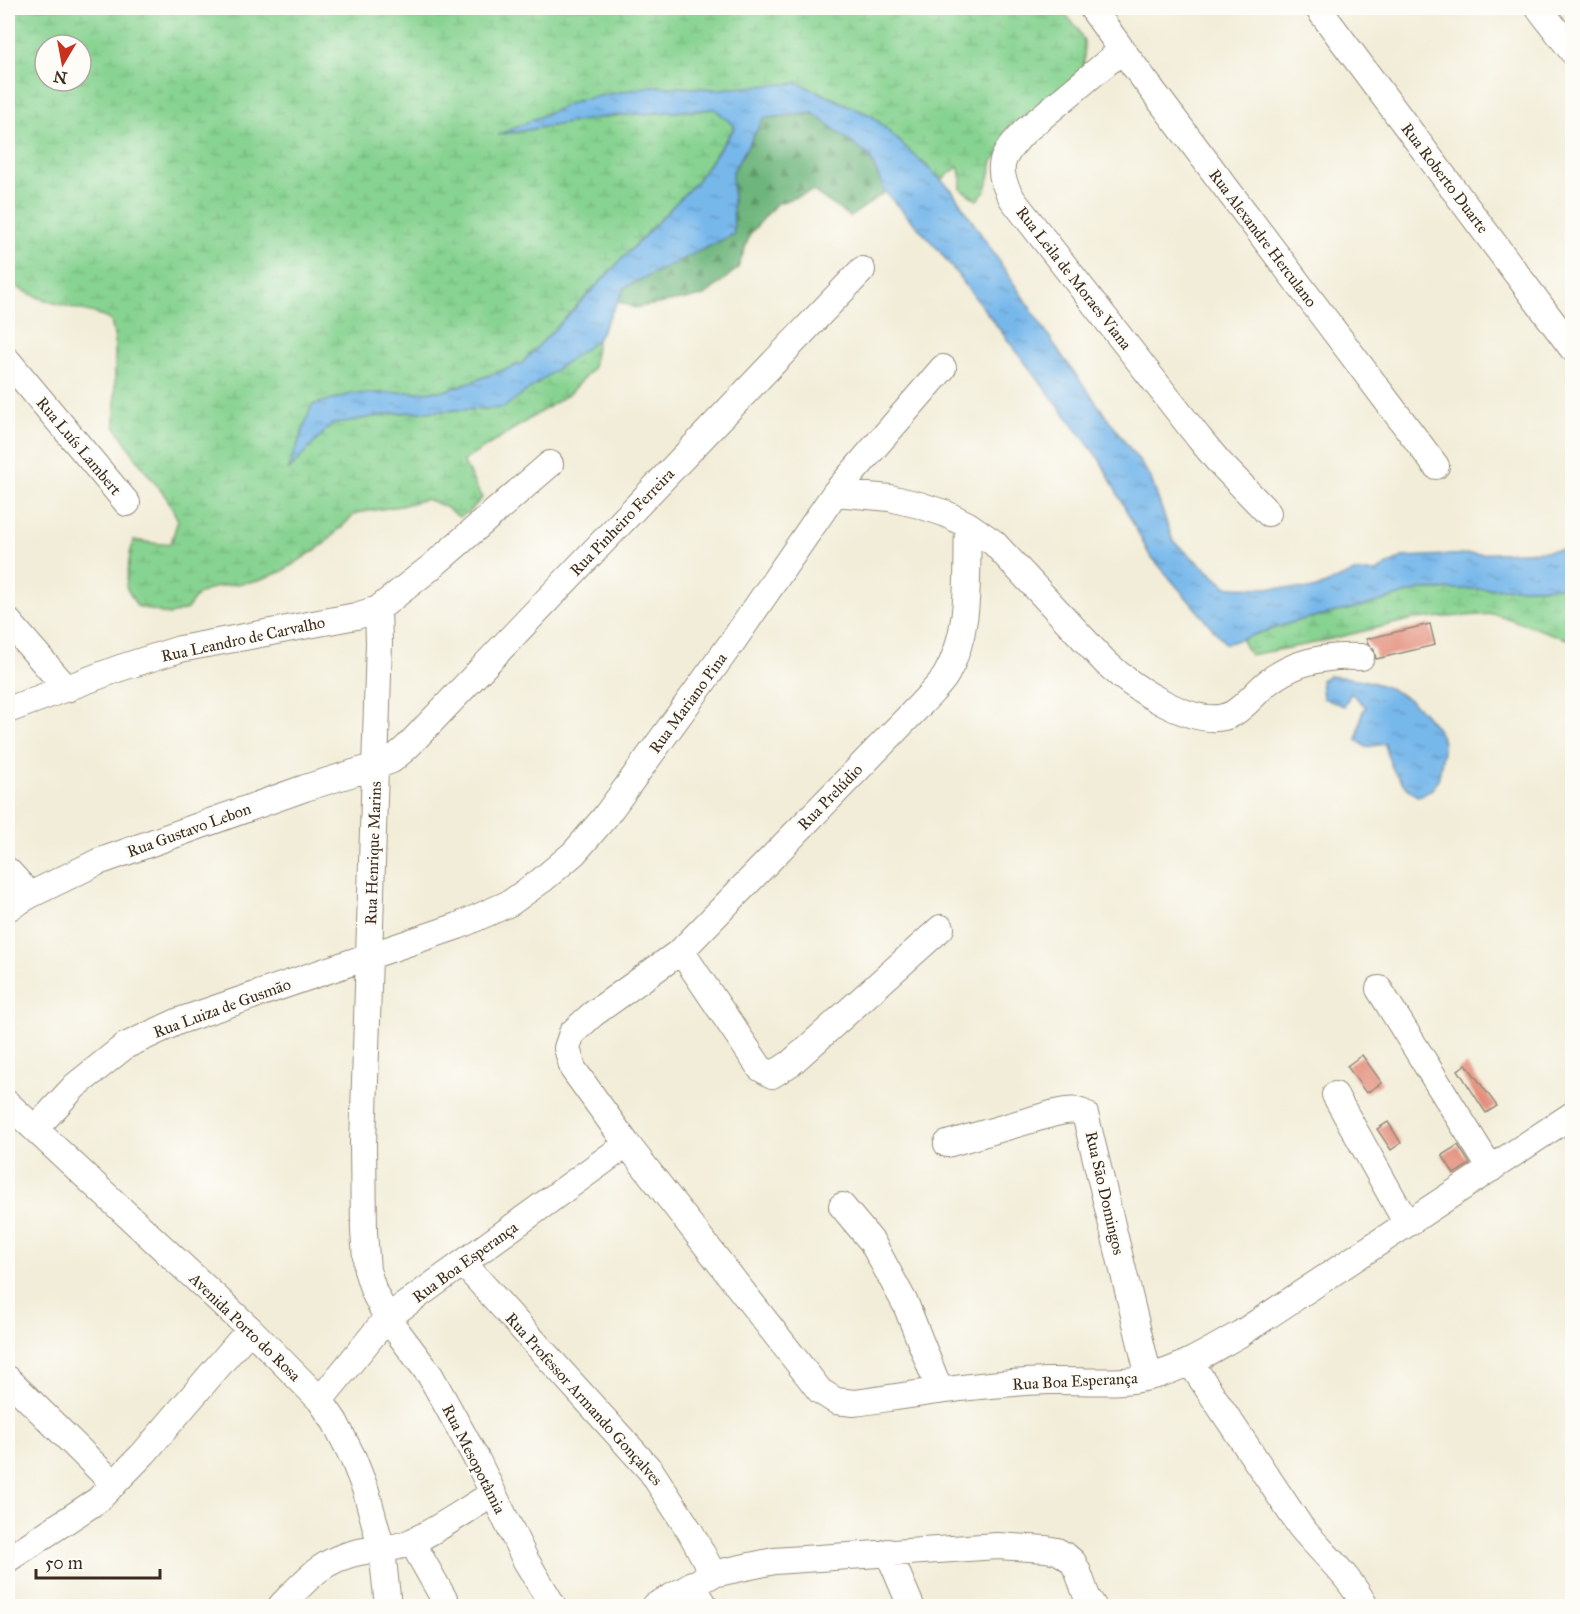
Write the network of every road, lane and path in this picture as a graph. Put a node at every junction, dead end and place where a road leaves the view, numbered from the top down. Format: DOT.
graph roads {
  1 [pos="1092,8"];
  2 [pos="1318,8"];
  3 [pos="1539,8"];
  4 [pos="1122,50"];
  5 [pos="1572,51"];
  6 [pos="862,270"];
  7 [pos="1572,348"];
  8 [pos="8,361"];
  9 [pos="943,368"];
  10 [pos="550,465"];
  11 [pos="1436,466"];
  12 [pos="835,493"];
  13 [pos="127,503"];
  14 [pos="1268,513"];
  15 [pos="968,525"];
  16 [pos="378,609"];
  17 [pos="8,621"];
  18 [pos="1361,657"];
  19 [pos="67,689"];
  20 [pos="8,710"];
  21 [pos="376,766"];
  22 [pos="8,871"];
  23 [pos="30,895"];
  24 [pos="8,908"];
  25 [pos="941,928"];
  26 [pos="681,951"];
  27 [pos="369,955"];
  28 [pos="1379,989"];
  29 [pos="593,1014"];
  30 [pos="1335,1095"];
  31 [pos="8,1104"];
  32 [pos="1572,1115"];
  33 [pos="35,1129"];
  34 [pos="627,1144"];
  35 [pos="947,1144"];
  36 [pos="1491,1169"];
  37 [pos="842,1206"];
  38 [pos="1407,1224"];
  39 [pos="464,1263"];
  40 [pos="387,1318"];
  41 [pos="250,1329"];
  42 [pos="1190,1362"];
  43 [pos="1149,1377"];
  44 [pos="8,1379"];
  45 [pos="940,1391"];
  46 [pos="320,1400"];
  47 [pos="114,1484"];
  48 [pos="493,1494"];
  49 [pos="412,1542"];
  50 [pos="381,1550"];
  51 [pos="888,1552"];
  52 [pos="8,1559"];
  53 [pos="702,1579"];
  54 [pos="281,1606"];
  55 [pos="388,1606"];
  56 [pos="448,1606"];
  57 [pos="553,1606"];
  58 [pos="656,1606"];
  59 [pos="705,1606"];
  60 [pos="911,1606"];
  61 [pos="1093,1606"];
  62 [pos="1365,1606"];
  1 -- 4 [label="street, Rua Alexandre Herculano"];
  2 -- 7 [label="street, Rua Roberto Duarte"];
  3 -- 5 [label="street"];
  4 -- 11 [label="street, Rua Alexandre Herculano"];
  4 -- 14 [label="street, Rua Leila de Moraes Viana"];
  6 -- 21 [label="street, Rua Pinheiro Ferreira"];
  8 -- 13 [label="street, Rua Luís Lambert"];
  9 -- 12 [label="street, Rua Mariano Pina"];
  10 -- 16 [label="street"];
  12 -- 15 [label="street"];
  12 -- 27 [label="street, Rua Mariano Pina"];
  15 -- 18 [label="street"];
  15 -- 26 [label="street, Rua Prelúdio"];
  16 -- 19 [label="street, Rua Leandro de Carvalho"];
  16 -- 21 [label="street, Rua Henrique Marins"];
  17 -- 19 [label="street"];
  19 -- 20 [label="street, Rua Leandro de Carvalho"];
  21 -- 23 [label="street, Rua Gustavo Lebon"];
  21 -- 27 [label="street, Rua Henrique Marins"];
  22 -- 23 [label="street"];
  23 -- 24 [label="street, Rua Gustavo Lebon"];
  25 -- 26 [label="street"];
  26 -- 29 [label="street, Rua Prelúdio"];
  27 -- 33 [label="street, Rua Luiza de Gusmão"];
  27 -- 40 [label="street, Rua Henrique Marins"];
  28 -- 36 [label="street"];
  29 -- 34 [label="street, Rua Boa Esperança"];
  30 -- 38 [label="street"];
  31 -- 33 [label="street, Avenida Porto do Rosa"];
  32 -- 36 [label="street, Rua Boa Esperança"];
  33 -- 41 [label="street, Avenida Porto do Rosa"];
  34 -- 39 [label="street, Rua Boa Esperança"];
  34 -- 45 [label="street, Rua Boa Esperança"];
  35 -- 43 [label="street, Rua São Domingos"];
  36 -- 38 [label="street, Rua Boa Esperança"];
  37 -- 45 [label="street"];
  38 -- 42 [label="street, Rua Boa Esperança"];
  39 -- 40 [label="street, Rua Boa Esperança"];
  39 -- 53 [label="street, Rua Professor Armando Gonçalves"];
  40 -- 46 [label="street, Rua Boa Esperança"];
  40 -- 48 [label="street, Rua Mesopotâmia"];
  41 -- 46 [label="street, Avenida Porto do Rosa"];
  41 -- 47 [label="street"];
  42 -- 43 [label="street, Rua Boa Esperança"];
  42 -- 62 [label="street"];
  43 -- 45 [label="street, Rua Boa Esperança"];
  44 -- 47 [label="street"];
  46 -- 50 [label="street, Avenida Porto do Rosa"];
  47 -- 52 [label="street"];
  48 -- 49 [label="street"];
  48 -- 57 [label="street, Rua Mesopotâmia"];
  49 -- 50 [label="street"];
  49 -- 56 [label="street"];
  50 -- 54 [label="street"];
  50 -- 55 [label="street, Avenida Porto do Rosa"];
  51 -- 53 [label="street"];
  51 -- 60 [label="street"];
  51 -- 61 [label="street"];
  53 -- 58 [label="street"];
  53 -- 59 [label="street, Rua Professor Armando Gonçalves"];
}
